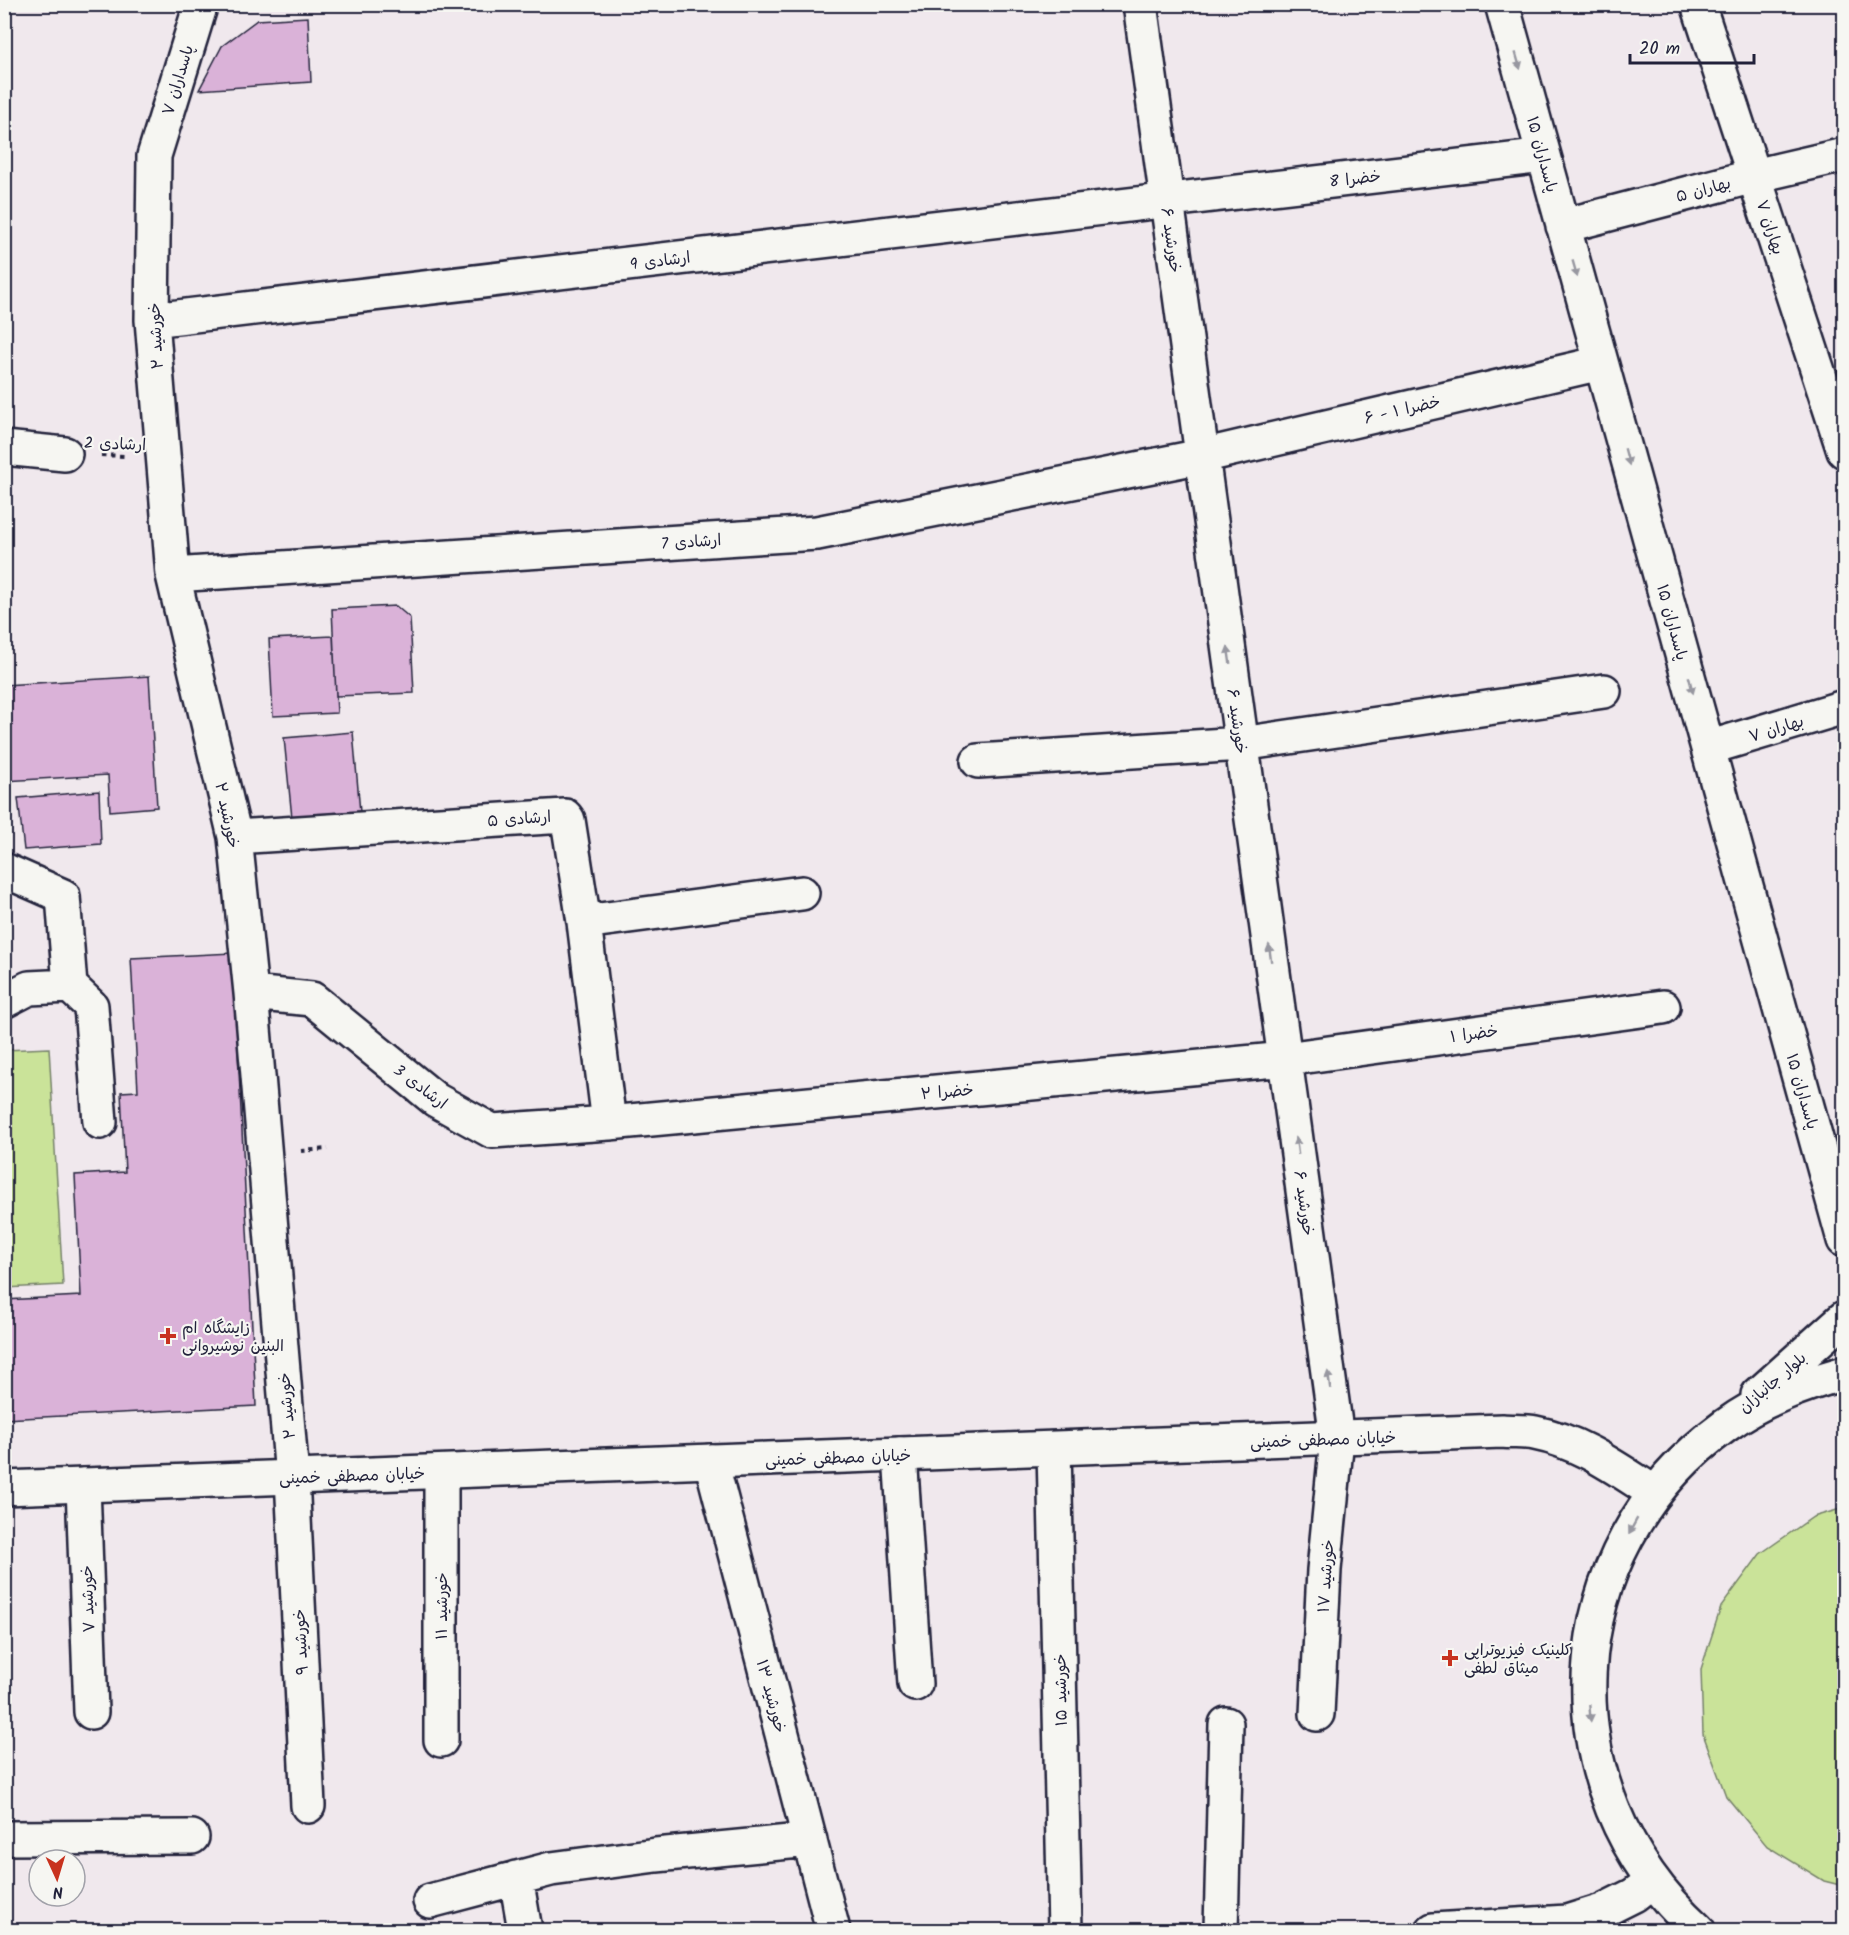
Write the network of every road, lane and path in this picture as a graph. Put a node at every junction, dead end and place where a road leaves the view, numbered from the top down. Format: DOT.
graph roads {
  1 [pos="201,4"];
  2 [pos="1140,4"];
  3 [pos="1502,4"];
  4 [pos="1698,4"];
  5 [pos="1845,155"];
  6 [pos="154,156"];
  7 [pos="1544,156"];
  8 [pos="1754,176"];
  9 [pos="1167,200"];
  10 [pos="1563,226"];
  11 [pos="152,321"];
  12 [pos="1601,363"];
  13 [pos="4,448"];
  14 [pos="1845,450"];
  15 [pos="65,454"];
  16 [pos="1202,456"];
  17 [pos="164,457"];
  18 [pos="173,575"];
  19 [pos="1604,691"];
  20 [pos="1845,707"];
  21 [pos="1241,744"];
  22 [pos="1708,748"];
  23 [pos="978,761"];
  24 [pos="235,837"];
  25 [pos="4,870"];
  26 [pos="802,892"];
  27 [pos="584,922"];
  28 [pos="70,986"];
  29 [pos="251,993"];
  30 [pos="4,1002"];
  31 [pos="1663,1007"];
  32 [pos="1285,1059"];
  33 [pos="99,1122"];
  34 [pos="609,1123"];
  35 [pos="1845,1240"];
  36 [pos="1845,1318"];
  37 [pos="1845,1373"];
  38 [pos="1337,1438"];
  39 [pos="1700,1446"];
  40 [pos="1054,1449"];
  41 [pos="900,1454"];
  42 [pos="711,1461"];
  43 [pos="441,1472"];
  44 [pos="292,1477"];
  45 [pos="83,1485"];
  46 [pos="4,1488"];
  47 [pos="1655,1494"];
  48 [pos="915,1684"];
  49 [pos="91,1712"];
  50 [pos="1317,1714"];
  51 [pos="1226,1724"];
  52 [pos="441,1740"];
  53 [pos="308,1806"];
  54 [pos="192,1837"];
  55 [pos="4,1838"];
  56 [pos="810,1840"];
  57 [pos="516,1878"];
  58 [pos="1652,1881"];
  59 [pos="430,1901"];
  60 [pos="525,1930"];
  61 [pos="833,1930"];
  62 [pos="1065,1930"];
  63 [pos="1221,1930"];
  64 [pos="1433,1930"];
  65 [pos="1698,1930"];
  1 -- 6 [label="main road, پاسداران ۷"];
  2 -- 9 [label="main road, خورشید ۶"];
  3 -- 7 [label="main road, پاسداران ۱۵, one-way"];
  4 -- 8 [label="main road, بهاران ۷"];
  5 -- 8 [label="main road, بهاران ۵"];
  6 -- 11 [label="main road, خورشید ۲"];
  7 -- 9 [label="main road, خضرا 8"];
  7 -- 10 [label="main road, پاسداران ۱۵"];
  8 -- 10 [label="main road, بهاران ۵"];
  8 -- 14 [label="main road, بهاران ۷"];
  9 -- 11 [label="main road, ارشادی 9"];
  9 -- 16 [label="main road, خورشید ۶"];
  10 -- 12 [label="main road, پاسداران ۱۵, one-way"];
  11 -- 17 [label="main road, خورشید ۲"];
  12 -- 16 [label="main road, خضرا ۱ - ۶"];
  12 -- 22 [label="main road, پاسداران ۱۵, one-way"];
  13 -- 15 [label="main road"];
  15 -- 17 [label="path, ارشادی 2"];
  16 -- 18 [label="main road, ارشادی 7"];
  21 -- 16 [label="main road, خورشید ۶, one-way"];
  17 -- 18 [label="main road, خورشید ۲"];
  18 -- 24 [label="main road, خورشید ۲"];
  19 -- 21 [label="main road"];
  20 -- 22 [label="main road, بهاران ۷"];
  21 -- 23 [label="main road"];
  32 -- 21 [label="main road, خورشید ۶, one-way"];
  22 -- 35 [label="main road, پاسداران ۱۵"];
  24 -- 27 [label="main road, ارشادی ۵"];
  24 -- 29 [label="main road, خورشید ۲"];
  25 -- 28 [label="main road"];
  26 -- 27 [label="main road"];
  27 -- 34 [label="main road, ارشادی ۵"];
  28 -- 30 [label="main road"];
  28 -- 33 [label="main road"];
  29 -- 34 [label="main road, ارشادی 3"];
  29 -- 44 [label="main road, خورشید ۲"];
  31 -- 32 [label="main road, خضرا ۱"];
  32 -- 34 [label="main road, خضرا ۲"];
  38 -- 32 [label="main road, خورشید ۶, one-way"];
  36 -- 39 [label="main road, بلوار جانبازان"];
  37 -- 39 [label="main road"];
  38 -- 40 [label="main road, خیابان مصطفی خمینی"];
  38 -- 47 [label="main road, خیابان مصطفی خمینی"];
  38 -- 50 [label="main road, خورشید ۱۷"];
  39 -- 47 [label="main road"];
  40 -- 41 [label="main road, خیابان مصطفی خمینی"];
  40 -- 62 [label="main road, خورشید ۱۵"];
  41 -- 42 [label="main road, خیابان مصطفی خمینی"];
  41 -- 48 [label="main road"];
  42 -- 43 [label="main road, خیابان مصطفی خمینی"];
  42 -- 56 [label="main road, خورشید ۱۳"];
  43 -- 44 [label="main road, خیابان مصطفی خمینی"];
  43 -- 52 [label="main road, خورشید ۱۱"];
  44 -- 45 [label="main road, خیابان مصطفی خمینی"];
  44 -- 53 [label="main road, خورشید ۹"];
  45 -- 46 [label="main road, خیابان مصطفی خمینی"];
  45 -- 49 [label="main road, خورشید ۷"];
  47 -- 58 [label="main road, one-way"];
  51 -- 63 [label="main road"];
  54 -- 55 [label="main road"];
  56 -- 57 [label="main road"];
  56 -- 61 [label="main road, خورشید ۱۳"];
  57 -- 59 [label="main road"];
  57 -- 60 [label="main road"];
  58 -- 64 [label="main road"];
  58 -- 65 [label="main road"];
}
